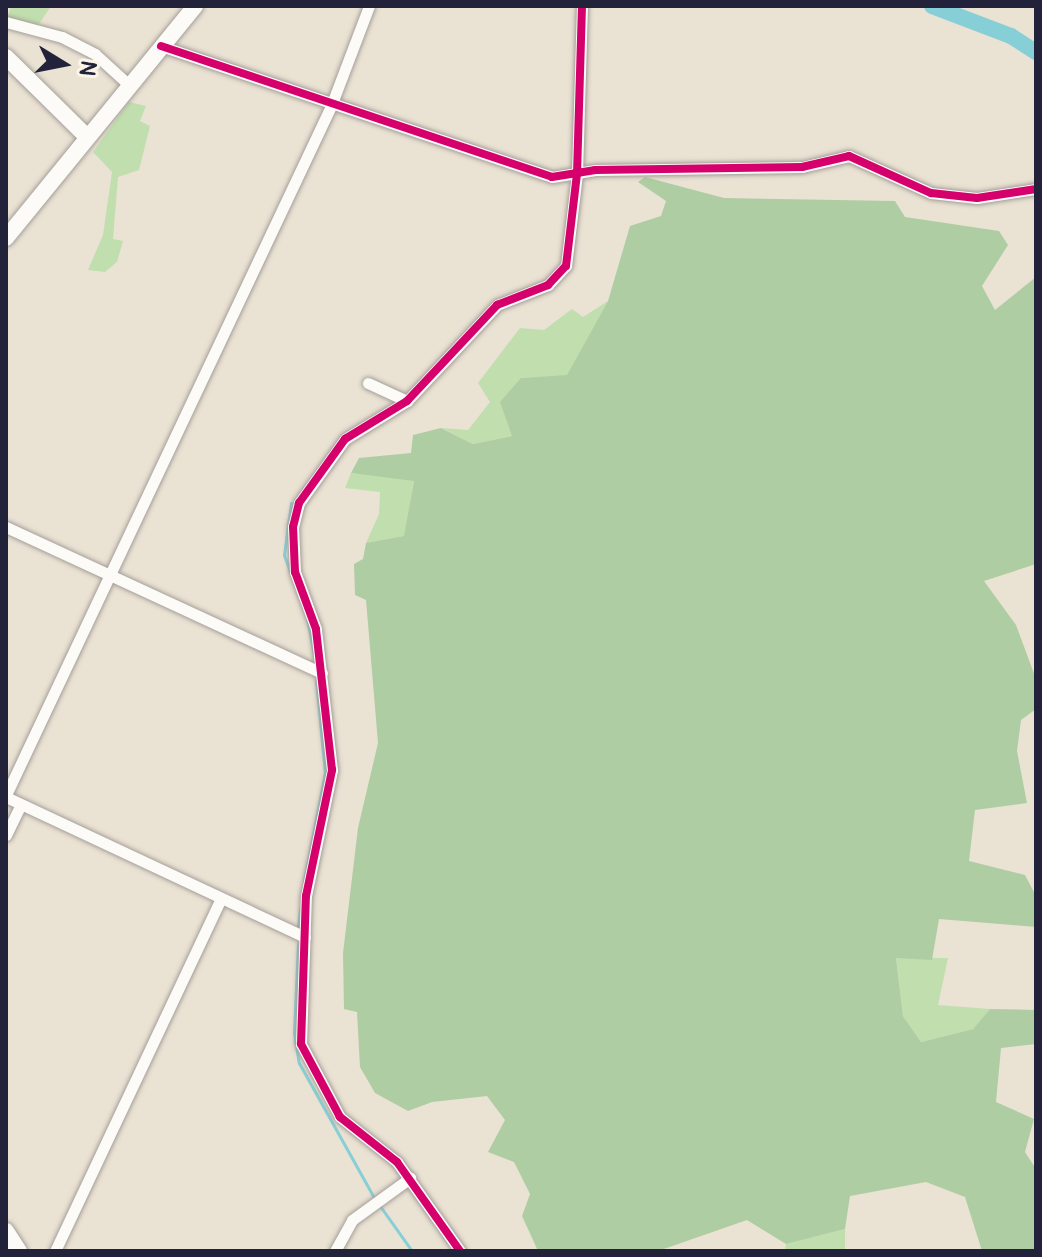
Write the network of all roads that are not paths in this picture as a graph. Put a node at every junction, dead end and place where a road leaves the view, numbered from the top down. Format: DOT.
graph roads {
  1 [pos="195,6"];
  2 [pos="369,6"];
  3 [pos="579,7"];
  4 [pos="6,22"];
  5 [pos="161,46"];
  6 [pos="6,57"];
  7 [pos="128,84"];
  8 [pos="331,106"];
  9 [pos="87,137"];
  10 [pos="577,174"];
  11 [pos="1036,189"];
  12 [pos="6,238"];
  13 [pos="368,383"];
  14 [pos="407,401"];
  15 [pos="6,527"];
  16 [pos="109,575"];
  17 [pos="322,673"];
  18 [pos="6,796"];
  19 [pos="21,804"];
  20 [pos="6,835"];
  21 [pos="221,899"];
  22 [pos="305,937"];
  23 [pos="410,1178"];
  24 [pos="6,1231"];
  25 [pos="19,1251"];
  26 [pos="55,1251"];
  27 [pos="335,1251"];
  28 [pos="460,1251"];
  1 -- 5 [label="main road"];
  2 -- 8 [label="street"];
  3 -- 10 [label="street"];
  4 -- 7 [label="street"];
  5 -- 7 [label="main road"];
  5 -- 8 [label="street"];
  6 -- 9 [label="main road"];
  7 -- 9 [label="main road"];
  8 -- 10 [label="street"];
  8 -- 16 [label="street"];
  9 -- 12 [label="main road"];
  10 -- 11 [label="street"];
  10 -- 14 [label="street"];
  13 -- 14 [label="street"];
  14 -- 17 [label="street"];
  15 -- 16 [label="street"];
  16 -- 17 [label="street"];
  16 -- 18 [label="street"];
  17 -- 22 [label="street"];
  18 -- 19 [label="street"];
  19 -- 20 [label="street"];
  19 -- 21 [label="street"];
  21 -- 22 [label="street"];
  21 -- 26 [label="street"];
  22 -- 23 [label="street"];
  23 -- 27 [label="street"];
  23 -- 28 [label="street"];
  24 -- 25 [label="main road"];
}
